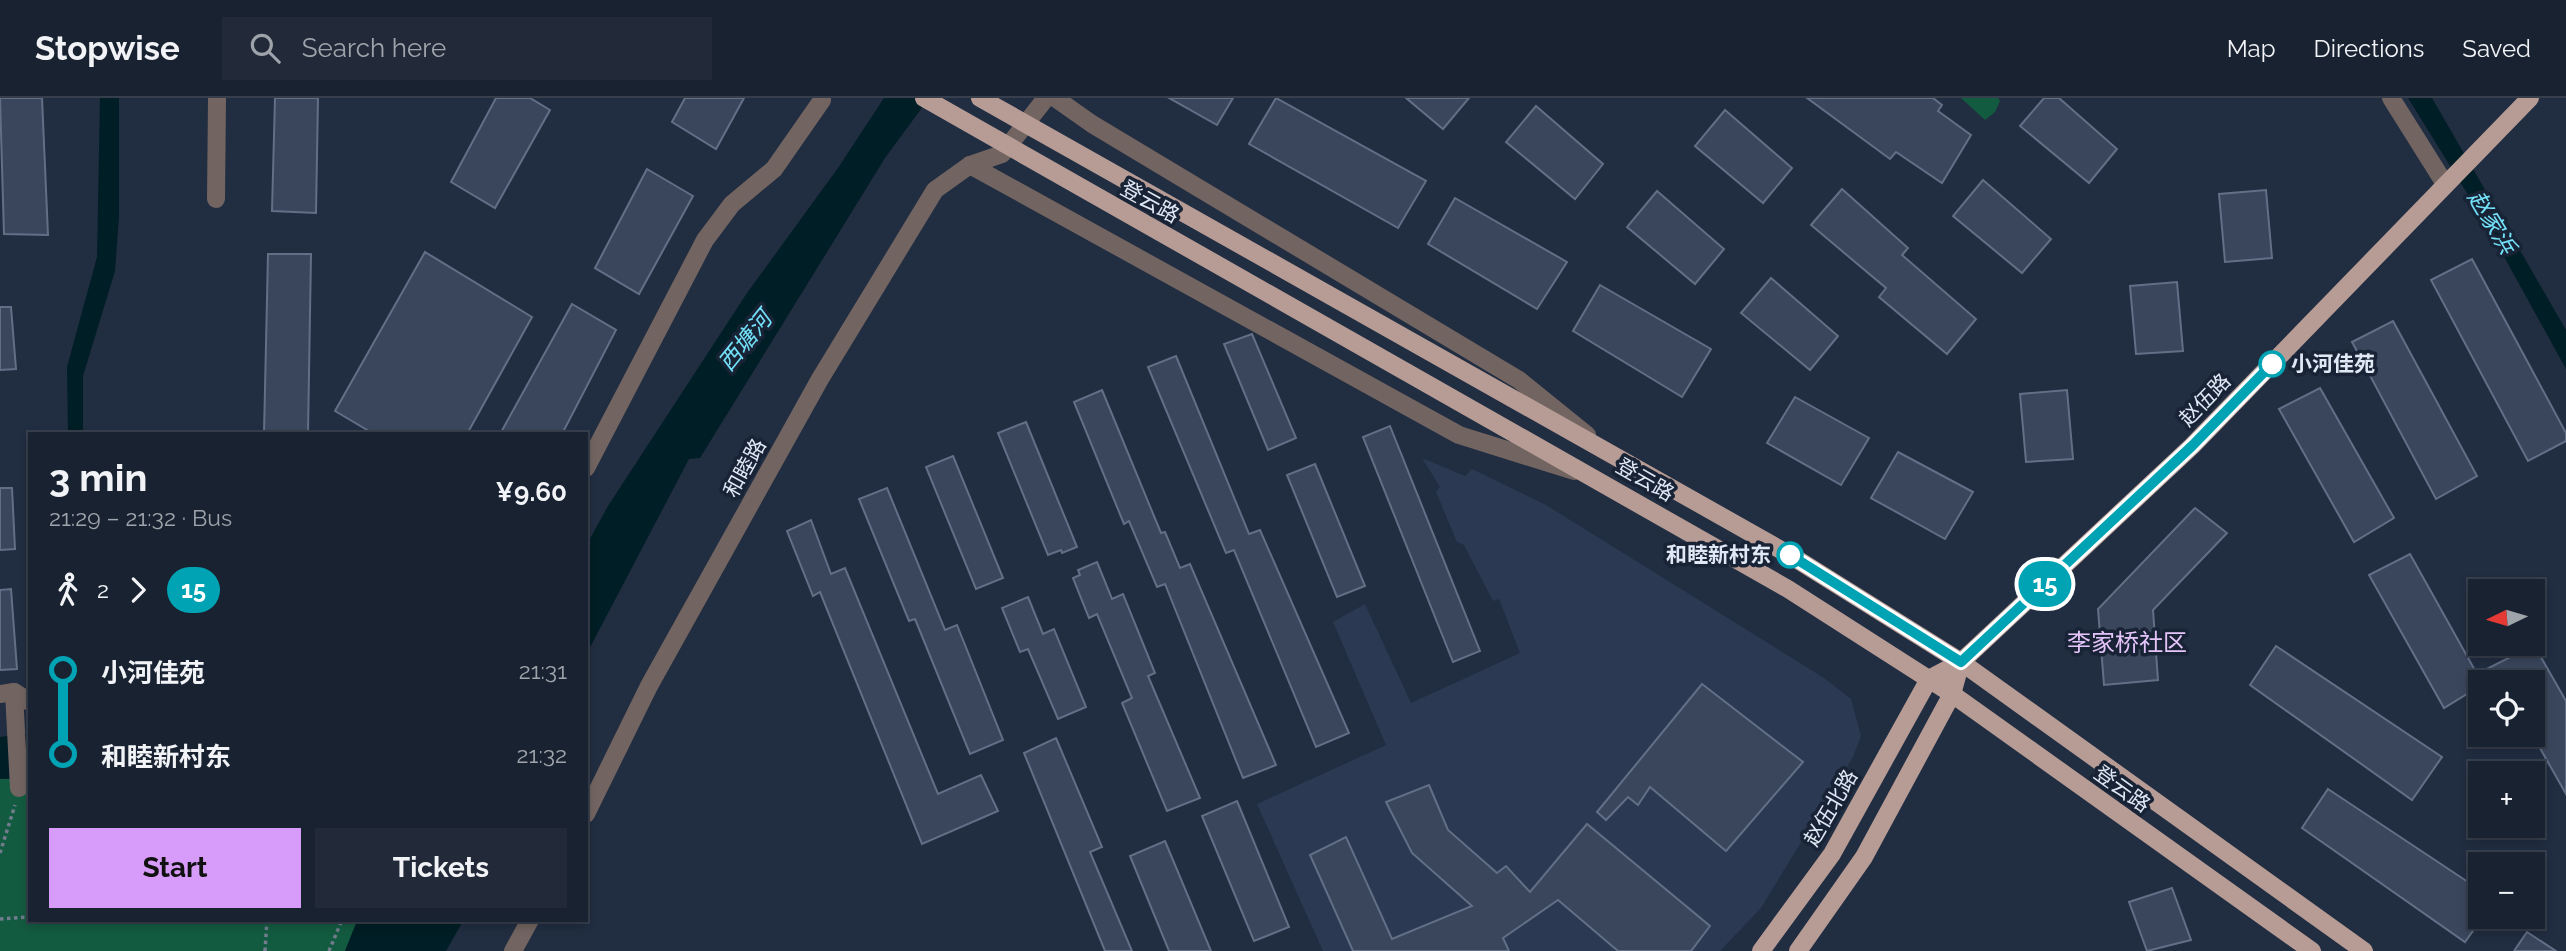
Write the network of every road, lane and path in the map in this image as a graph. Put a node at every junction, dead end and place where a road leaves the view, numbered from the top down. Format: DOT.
graph roads {
  1 [pos="217,98"];
  2 [pos="924,98"];
  3 [pos="980,98"];
  4 [pos="1046,98"];
  5 [pos="1055,98"];
  6 [pos="2391,98"];
  7 [pos="2530,98"];
  8 [pos="822,100"];
  9 [pos="970,165"];
  10 [pos="2447,182"];
  11 [pos="216,199"];
  12 [pos="1614,457"];
  13 [pos="588,464"];
  14 [pos="1597,479"];
  15 [pos="1961,662"];
  16 [pos="1929,679"];
  17 [pos="1952,694"];
  18 [pos="15,696"];
  19 [pos="19,788"];
  20 [pos="588,810"];
  21 [pos="0,853"];
  22 [pos="28,917"];
  23 [pos="0,919"];
  24 [pos="267,922"];
  25 [pos="341,922"];
  26 [pos="529,922"];
  27 [pos="265,951"];
  28 [pos="329,951"];
  29 [pos="513,951"];
  30 [pos="1761,951"];
  31 [pos="1798,951"];
  32 [pos="2312,951"];
  33 [pos="2364,951"];
  1 -- 11 [label="street"];
  2 -- 14 [label="main road, 登云路"];
  3 -- 12 [label="main road, 登云路"];
  4 -- 9 [label="street, 和睦路"];
  5 -- 12 [label="street"];
  6 -- 10 [label="street"];
  7 -- 10 [label="main road, 赵伍路"];
  8 -- 13 [label="street"];
  9 -- 14 [label="street"];
  9 -- 20 [label="street, 和睦路"];
  10 -- 15 [label="main road, 赵伍路"];
  12 -- 15 [label="main road, 登云路"];
  14 -- 16 [label="main road, 登云路"];
  15 -- 16 [label="main road, 赵伍路"];
  15 -- 17 [label="main road"];
  15 -- 33 [label="main road, 登云路"];
  16 -- 17 [label="main road, 登云路"];
  16 -- 30 [label="main road, 赵伍北路"];
  17 -- 31 [label="main road"];
  17 -- 32 [label="main road, 登云路"];
  18 -- 19 [label="street"];
  19 -- 21 [label="path"];
  22 -- 23 [label="path"];
  24 -- 27 [label="path"];
  25 -- 28 [label="path"];
  26 -- 29 [label="street"];
}
